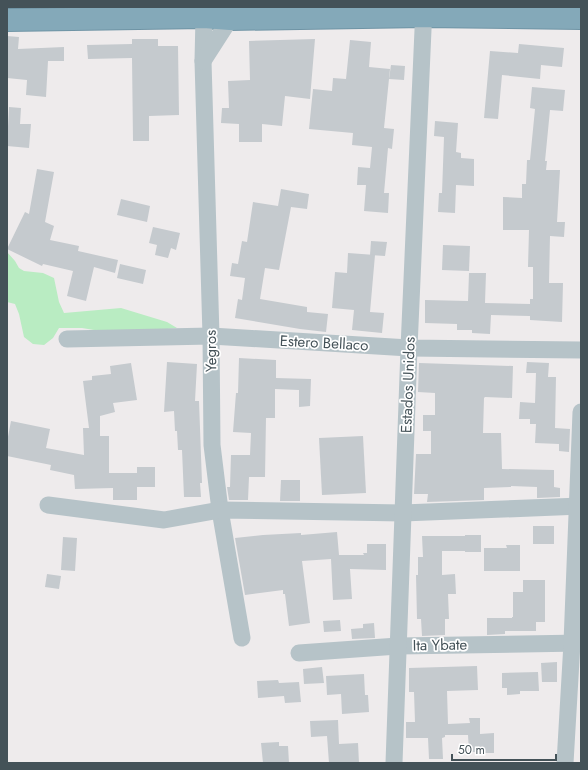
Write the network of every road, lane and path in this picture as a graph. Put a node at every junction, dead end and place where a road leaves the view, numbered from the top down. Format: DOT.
graph roads {
  1 [pos="424,11"];
  2 [pos="204,17"];
  3 [pos="581,18"];
  4 [pos="230,19"];
  5 [pos="7,20"];
  6 [pos="203,61"];
  7 [pos="211,336"];
  8 [pos="67,339"];
  9 [pos="409,348"];
  10 [pos="581,350"];
  11 [pos="581,412"];
  12 [pos="48,505"];
  13 [pos="579,506"];
  14 [pos="220,510"];
  15 [pos="403,513"];
  16 [pos="242,638"];
  17 [pos="576,643"];
  18 [pos="398,646"];
  19 [pos="299,653"];
  20 [pos="394,763"];
  21 [pos="565,763"];
  1 -- 3 [label="highway"];
  1 -- 4 [label="highway"];
  1 -- 9 [label="street, Estados Unidos"];
  2 -- 4 [label="highway"];
  2 -- 5 [label="highway"];
  2 -- 6 [label="street, Yegros"];
  4 -- 6 [label="street"];
  6 -- 7 [label="street, Yegros"];
  7 -- 8 [label="street, Estero Bellaco"];
  7 -- 9 [label="street, Estero Bellaco"];
  7 -- 14 [label="street, Yegros"];
  9 -- 10 [label="street, Estero Bellaco"];
  9 -- 15 [label="street, Estados Unidos"];
  11 -- 13 [label="street"];
  12 -- 14 [label="street"];
  13 -- 15 [label="street"];
  13 -- 17 [label="street"];
  14 -- 15 [label="street"];
  14 -- 16 [label="street, Yegros"];
  15 -- 18 [label="street, Estados Unidos"];
  17 -- 18 [label="street, Ita Ybate"];
  17 -- 21 [label="street"];
  18 -- 19 [label="street, Ita Ybate"];
  18 -- 20 [label="street, Estados Unidos"];
}
